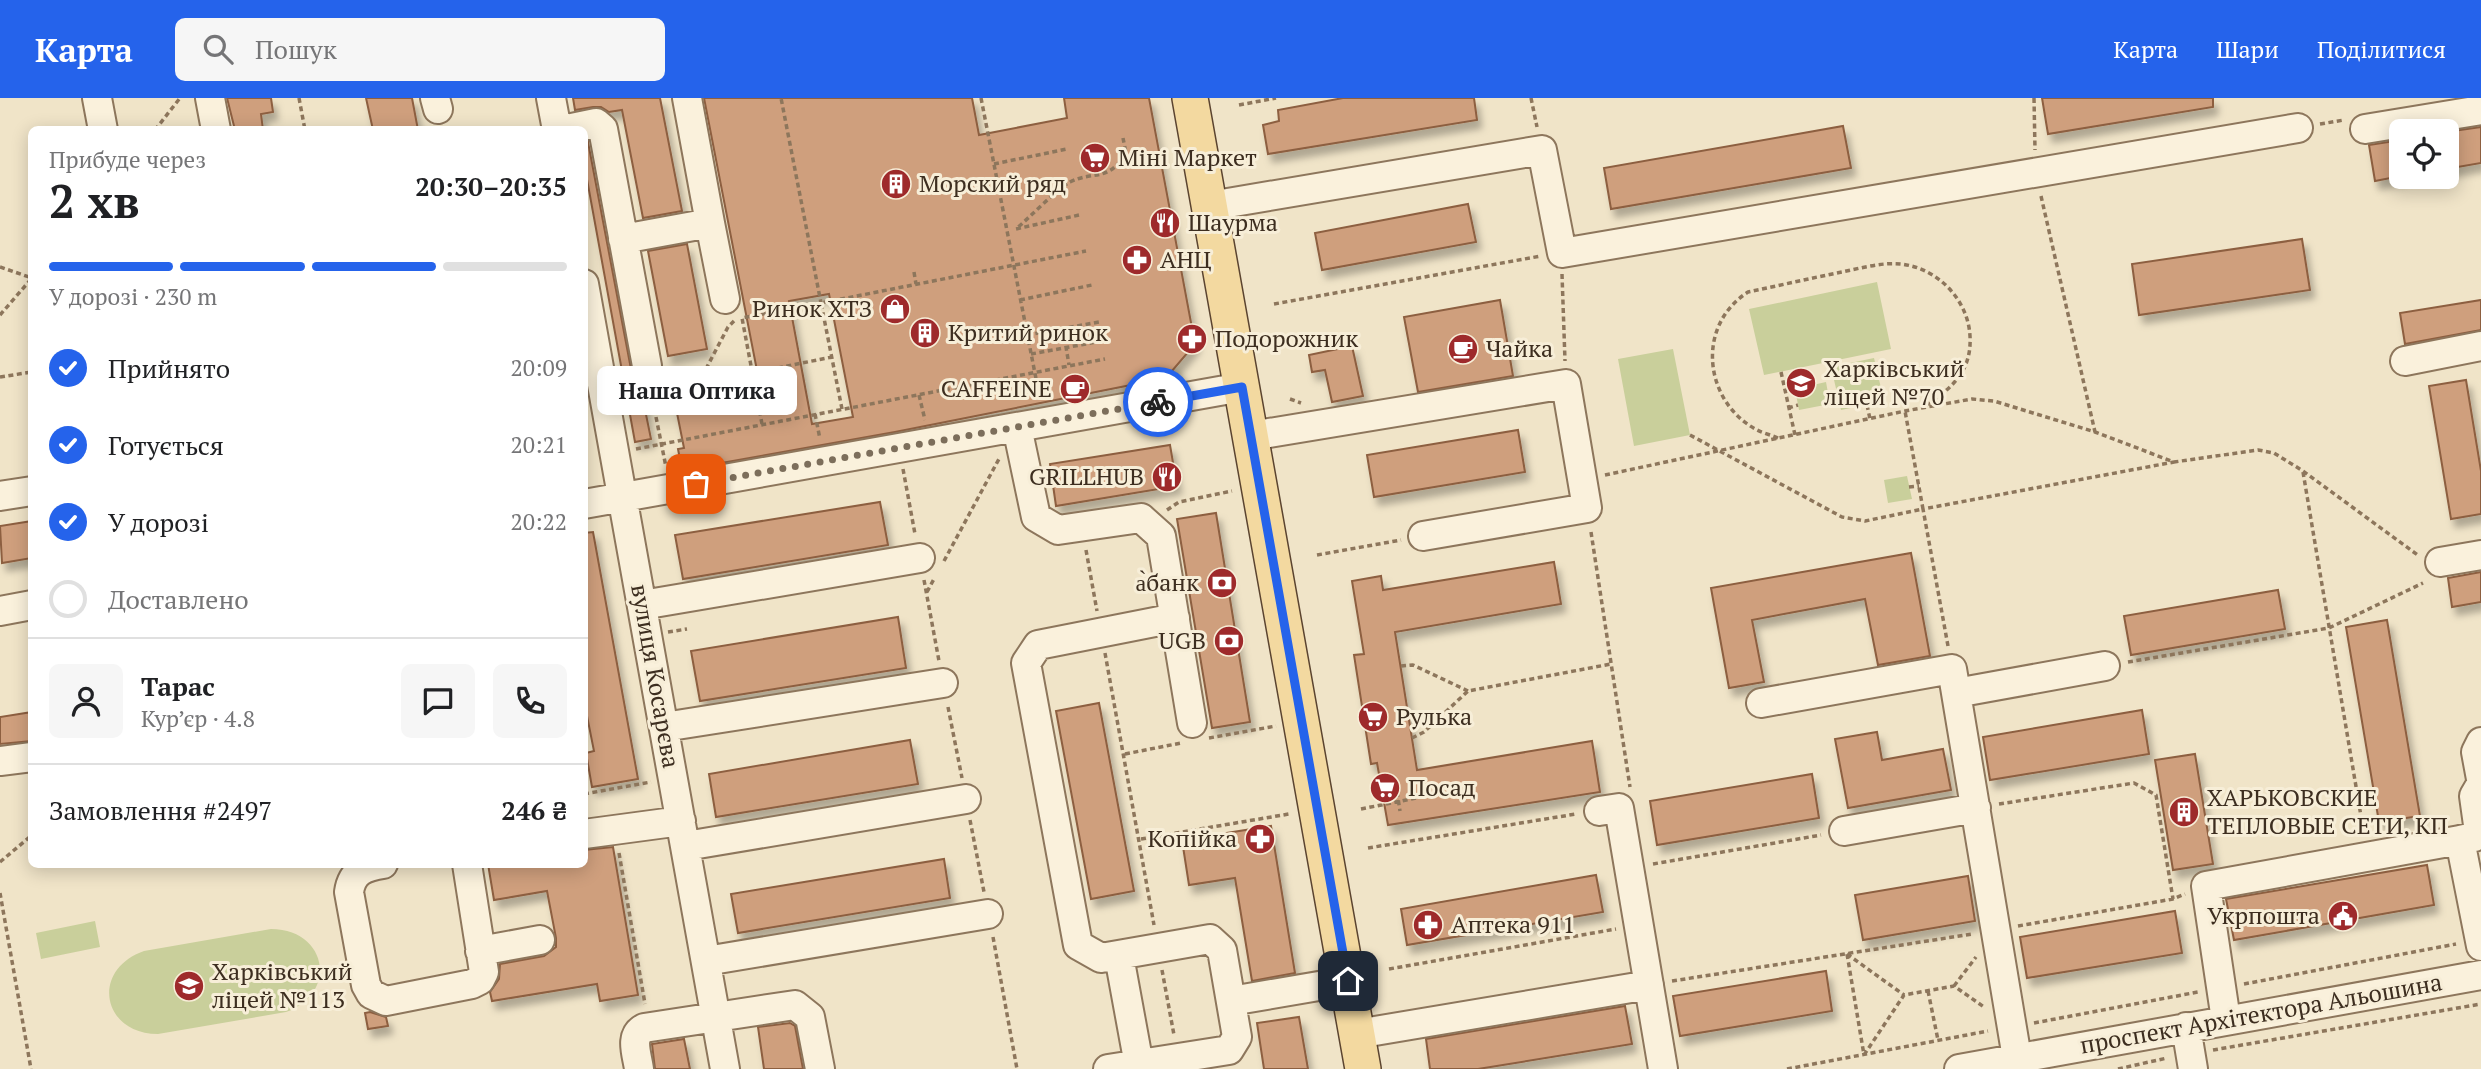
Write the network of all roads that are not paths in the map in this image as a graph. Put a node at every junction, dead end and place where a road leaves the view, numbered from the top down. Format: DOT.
graph roads {
  1 [pos="97,98"];
  2 [pos="210,98"];
  3 [pos="551,98"];
  4 [pos="687,98"];
  5 [pos="1190,98"];
  6 [pos="2444,107"];
  7 [pos="2481,110"];
  8 [pos="102,126"];
  9 [pos="215,126"];
  10 [pos="556,126"];
  11 [pos="581,126"];
  12 [pos="2298,128"];
  13 [pos="2365,129"];
  14 [pos="1210,206"];
  15 [pos="710,223"];
  16 [pos="623,239"];
  17 [pos="734,309"];
  18 [pos="588,321"];
  19 [pos="2481,346"];
  20 [pos="2405,361"];
  21 [pos="649,380"];
  22 [pos="1242,387"];
  23 [pos="1251,436"];
  24 [pos="1010,438"];
  25 [pos="28,492"];
  26 [pos="0,496"];
  27 [pos="623,497"];
  28 [pos="588,503"];
  29 [pos="1423,536"];
  30 [pos="2481,555"];
  31 [pos="920,558"];
  32 [pos="2427,567"];
  33 [pos="642,604"];
  34 [pos="28,606"];
  35 [pos="0,611"];
  36 [pos="1175,618"];
  37 [pos="2105,666"];
  38 [pos="1954,681"];
  39 [pos="943,682"];
  40 [pos="1761,703"];
  41 [pos="1192,723"];
  42 [pos="664,727"];
  43 [pos="2481,742"];
  44 [pos="28,758"];
  45 [pos="0,761"];
  46 [pos="2479,790"];
  47 [pos="966,799"];
  48 [pos="1976,808"];
  49 [pos="1609,809"];
  50 [pos="1844,831"];
  51 [pos="588,833"];
  52 [pos="683,833"];
  53 [pos="2460,840"];
  54 [pos="366,868"];
  55 [pos="468,868"];
  56 [pos="988,914"];
  57 [pos="540,940"];
  58 [pos="2481,943"];
  59 [pos="480,951"];
  60 [pos="1119,956"];
  61 [pos="706,961"];
  62 [pos="2481,975"];
  63 [pos="1348,981"];
  64 [pos="1649,985"];
  65 [pos="1231,1000"];
  66 [pos="716,1017"];
  67 [pos="2226,1020"];
  68 [pos="1357,1034"];
  69 [pos="2190,1050"];
  70 [pos="2017,1058"];
  71 [pos="1139,1067"];
  72 [pos="639,1069"];
  73 [pos="725,1069"];
  74 [pos="820,1069"];
  75 [pos="1108,1069"];
  76 [pos="1363,1069"];
  77 [pos="1663,1069"];
  78 [pos="1959,1069"];
  1 -- 8 [label="street"];
  2 -- 9 [label="street"];
  3 -- 10 [label="street"];
  4 -- 15 [label="street"];
  5 -- 14 [label="main road"];
  6 -- 7 [label="street"];
  6 -- 13 [label="street"];
  11 -- 16 [label="street"];
  12 -- 14 [label="street"];
  14 -- 22 [label="main road"];
  15 -- 16 [label="street"];
  15 -- 17 [label="street"];
  16 -- 21 [label="street"];
  18 -- 27 [label="street, вулиця Косарєва"];
  19 -- 20 [label="street"];
  22 -- 23 [label="main road"];
  22 -- 24 [label="street"];
  23 -- 29 [label="street"];
  23 -- 63 [label="main road"];
  24 -- 27 [label="street"];
  24 -- 36 [label="street"];
  25 -- 26 [label="street"];
  27 -- 28 [label="street"];
  27 -- 33 [label="street, вулиця Косарєва"];
  30 -- 32 [label="street"];
  31 -- 33 [label="street"];
  33 -- 42 [label="street, вулиця Косарєва"];
  34 -- 35 [label="street"];
  36 -- 41 [label="street"];
  36 -- 60 [label="street"];
  37 -- 38 [label="street"];
  38 -- 40 [label="street"];
  38 -- 48 [label="street"];
  39 -- 42 [label="street"];
  42 -- 52 [label="street, вулиця Косарєва"];
  43 -- 46 [label="street"];
  44 -- 45 [label="street"];
  46 -- 53 [label="street"];
  47 -- 52 [label="street"];
  48 -- 50 [label="street"];
  48 -- 70 [label="street"];
  49 -- 64 [label="street"];
  51 -- 52 [label="street"];
  52 -- 61 [label="street, вулиця Косарєва"];
  53 -- 58 [label="street"];
  53 -- 67 [label="street"];
  54 -- 59 [label="street"];
  55 -- 59 [label="street"];
  56 -- 61 [label="street"];
  57 -- 59 [label="street"];
  60 -- 65 [label="street"];
  60 -- 71 [label="street"];
  61 -- 66 [label="street, вулиця Косарєва"];
  62 -- 67 [label="street, проспект Архітектора Альошина"];
  63 -- 65 [label="street"];
  63 -- 68 [label="main road"];
  64 -- 68 [label="street"];
  64 -- 77 [label="street"];
  65 -- 71 [label="street"];
  66 -- 72 [label="street"];
  66 -- 73 [label="street, вулиця Косарєва"];
  66 -- 74 [label="street"];
  67 -- 69 [label="street, проспект Архітектора Альошина"];
  68 -- 76 [label="main road"];
  69 -- 70 [label="street, проспект Архітектора Альошина"];
  70 -- 78 [label="street, проспект Архітектора Альошина"];
  71 -- 75 [label="street"];
}
